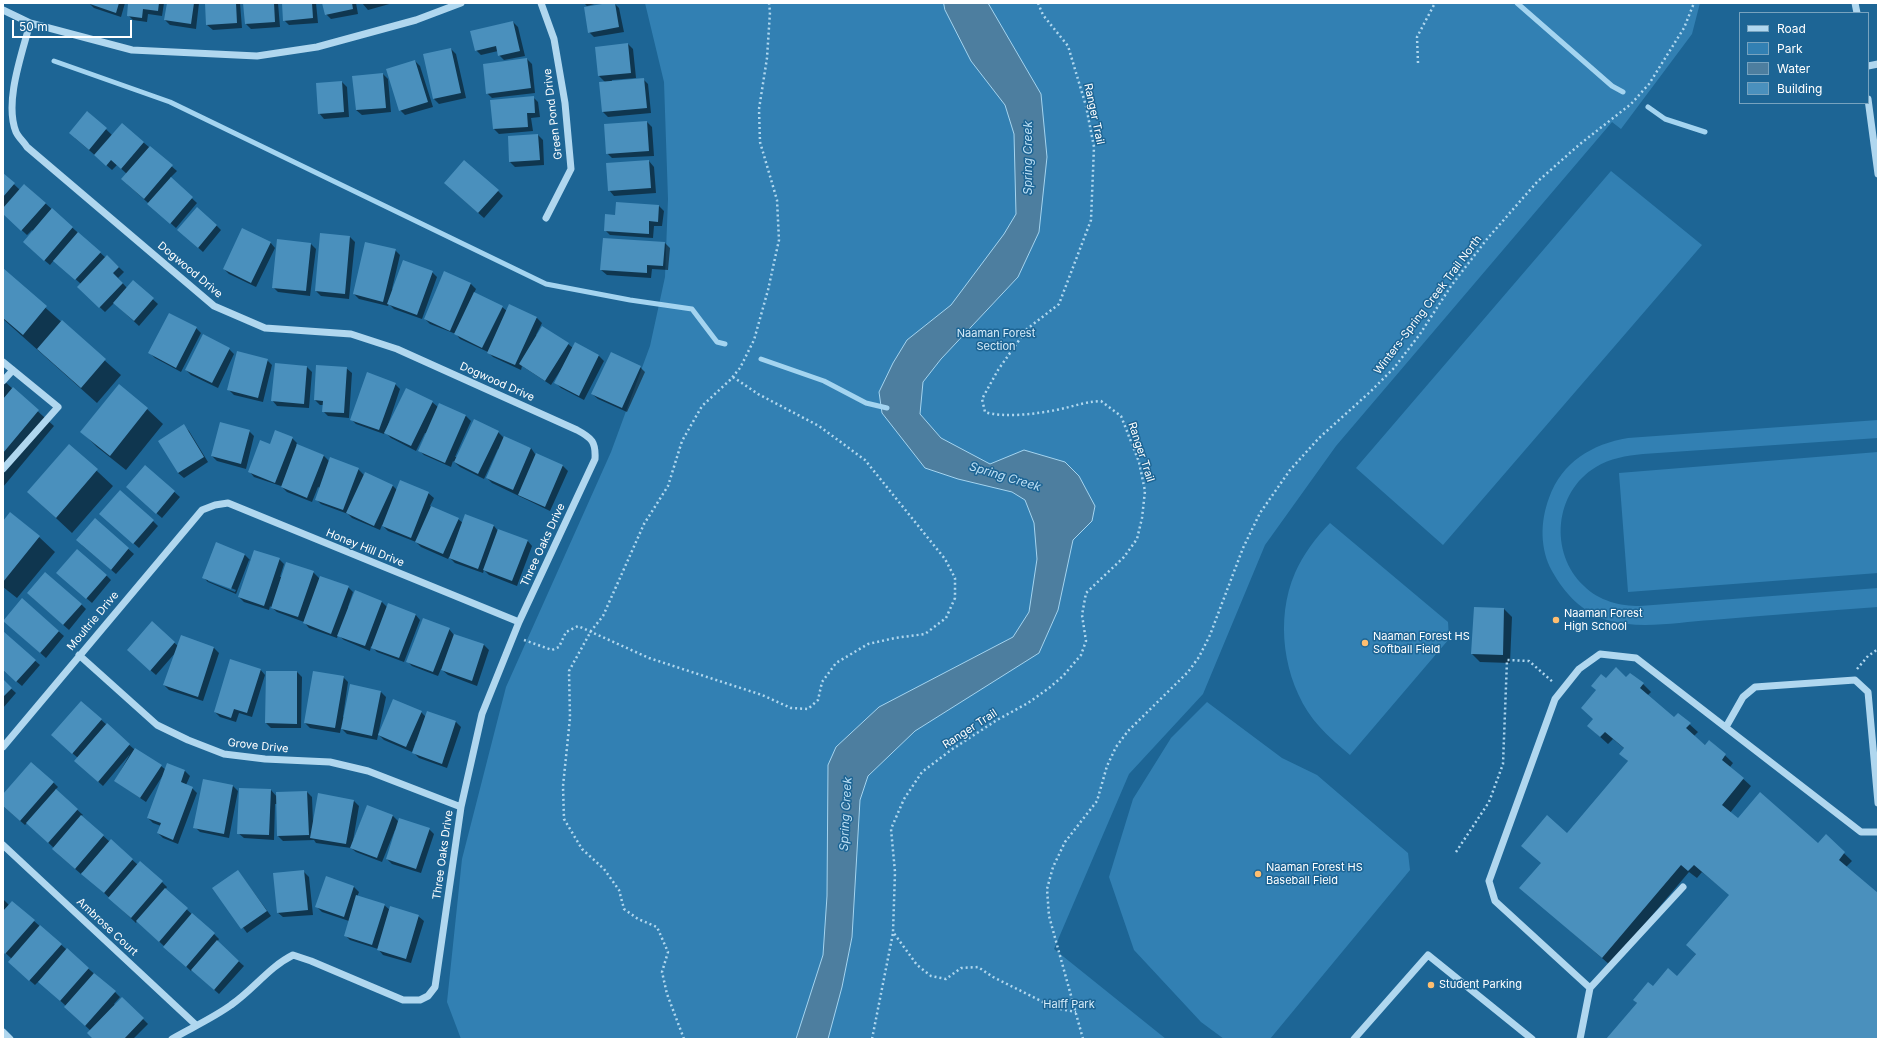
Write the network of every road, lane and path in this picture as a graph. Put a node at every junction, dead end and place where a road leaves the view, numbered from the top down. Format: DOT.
graph roads {
  1 [pos="461,3"];
  2 [pos="541,3"];
  3 [pos="769,3"];
  4 [pos="1038,3"];
  5 [pos="1435,3"];
  6 [pos="1694,3"];
  7 [pos="3,10"];
  8 [pos="30,23"];
  9 [pos="1418,63"];
  10 [pos="1869,104"];
  11 [pos="1878,174"];
  12 [pos="546,218"];
  13 [pos="3,362"];
  14 [pos="13,370"];
  15 [pos="733,377"];
  16 [pos="3,381"];
  17 [pos="596,446"];
  18 [pos="3,469"];
  19 [pos="202,510"];
  20 [pos="519,622"];
  21 [pos="591,631"];
  22 [pos="524,640"];
  23 [pos="1878,649"];
  24 [pos="79,655"];
  25 [pos="1855,680"];
  26 [pos="1562,689"];
  27 [pos="1726,727"];
  28 [pos="3,747"];
  29 [pos="1878,803"];
  30 [pos="461,807"];
  31 [pos="1878,832"];
  32 [pos="3,845"];
  33 [pos="1456,852"];
  34 [pos="1683,887"];
  35 [pos="893,932"];
  36 [pos="1590,988"];
  37 [pos="1076,1012"];
  38 [pos="196,1025"];
  39 [pos="3,1032"];
  40 [pos="10,1039"];
  41 [pos="172,1039"];
  42 [pos="684,1039"];
  43 [pos="872,1039"];
  44 [pos="1084,1039"];
  45 [pos="1354,1039"];
  46 [pos="1532,1039"];
  47 [pos="1580,1039"];
  1 -- 8 [label="street"];
  2 -- 12 [label="street, Green Pond Drive"];
  3 -- 15 [label="path"];
  4 -- 35 [label="path, Ranger Trail"];
  5 -- 9 [label="path"];
  6 -- 37 [label="path, Winters-Spring Creek Trail North"];
  7 -- 8 [label="street"];
  8 -- 17 [label="street, Dogwood Drive"];
  10 -- 11 [label="street"];
  13 -- 14 [label="street"];
  14 -- 16 [label="street"];
  14 -- 18 [label="street"];
  15 -- 21 [label="path"];
  15 -- 21 [label="path"];
  17 -- 20 [label="street, Three Oaks Drive"];
  19 -- 20 [label="street, Honey Hill Drive"];
  19 -- 24 [label="street, Moultrie Drive"];
  20 -- 30 [label="street, Three Oaks Drive"];
  21 -- 22 [label="path"];
  21 -- 42 [label="path"];
  23 -- 25 [label="path"];
  24 -- 28 [label="street, Moultrie Drive"];
  24 -- 30 [label="street, Grove Drive"];
  25 -- 27 [label="street"];
  25 -- 29 [label="street"];
  26 -- 27 [label="street"];
  26 -- 33 [label="path"];
  26 -- 36 [label="street"];
  27 -- 31 [label="street"];
  30 -- 38 [label="street, Three Oaks Drive"];
  32 -- 38 [label="street, Ambrose Court"];
  34 -- 36 [label="street"];
  35 -- 37 [label="path"];
  35 -- 43 [label="path, Ranger Trail"];
  36 -- 47 [label="street"];
  37 -- 44 [label="path, Winters-Spring Creek Trail North"];
  38 -- 41 [label="street, Three Oaks Drive"];
  39 -- 40 [label="street"];
  45 -- 46 [label="street"];
}
